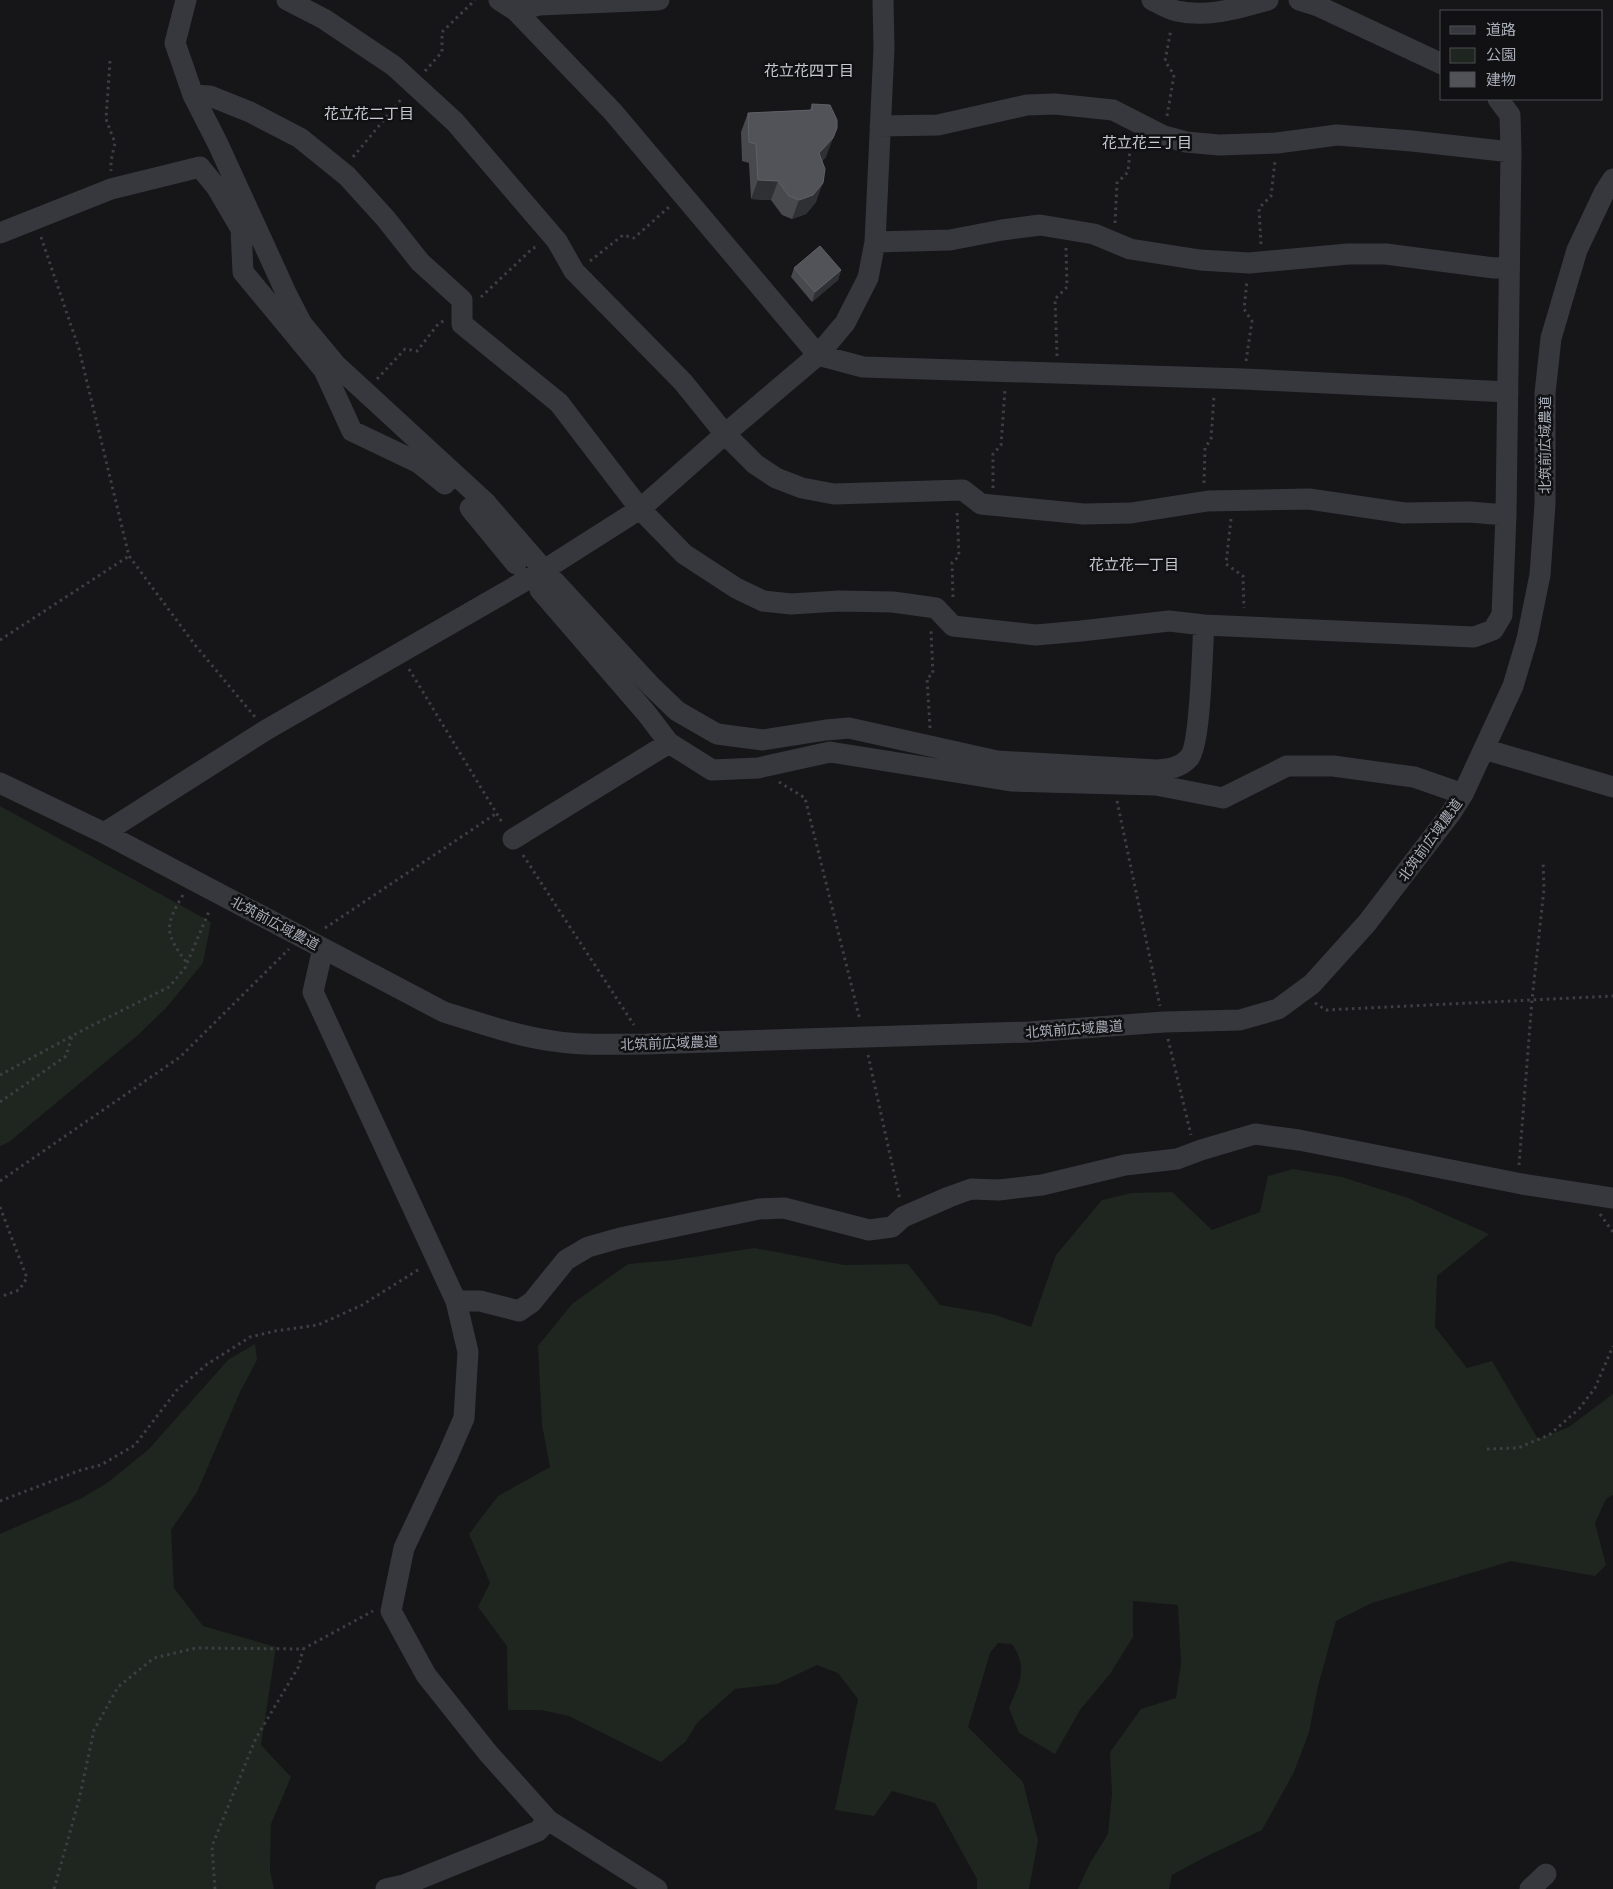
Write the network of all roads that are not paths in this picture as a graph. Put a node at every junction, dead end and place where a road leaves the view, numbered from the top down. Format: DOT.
graph roads {
  1 [pos="186,0"];
  2 [pos="287,0"];
  3 [pos="659,0"];
  4 [pos="883,0"];
  5 [pos="1152,0"];
  6 [pos="1268,0"];
  7 [pos="1298,0"];
  8 [pos="508,6"];
  9 [pos="1440,63"];
  10 [pos="193,95"];
  11 [pos="1499,100"];
  12 [pos="880,126"];
  13 [pos="1511,152"];
  14 [pos="1613,179"];
  15 [pos="0,233"];
  16 [pos="876,242"];
  17 [pos="1510,267"];
  18 [pos="818,355"];
  19 [pos="1508,392"];
  20 [pos="724,434"];
  21 [pos="640,509"];
  22 [pos="1506,515"];
  23 [pos="516,564"];
  24 [pos="542,580"];
  25 [pos="1204,624"];
  26 [pos="778,738"];
  27 [pos="669,743"];
  28 [pos="1484,749"];
  29 [pos="786,762"];
  30 [pos="0,783"];
  31 [pos="1613,787"];
  32 [pos="1463,794"];
  33 [pos="104,834"];
  34 [pos="513,839"];
  35 [pos="312,942"];
  36 [pos="1613,1198"];
  37 [pos="456,1301"];
  38 [pos="548,1820"];
  39 [pos="1546,1874"];
  40 [pos="386,1889"];
  41 [pos="657,1889"];
  42 [pos="1530,1889"];
  1 -- 10 [label="street"];
  2 -- 20 [label="street"];
  3 -- 8 [label="street"];
  4 -- 12 [label="street"];
  5 -- 6 [label="street"];
  7 -- 9 [label="street"];
  8 -- 18 [label="street"];
  10 -- 21 [label="street"];
  10 -- 24 [label="street"];
  11 -- 13 [label="street"];
  12 -- 13 [label="street"];
  12 -- 16 [label="street"];
  13 -- 17 [label="street"];
  14 -- 28 [label="street, 北筑前広域農道"];
  15 -- 23 [label="street"];
  16 -- 17 [label="street"];
  16 -- 18 [label="street"];
  17 -- 19 [label="street"];
  18 -- 19 [label="street"];
  18 -- 20 [label="street"];
  19 -- 22 [label="street"];
  20 -- 21 [label="street"];
  20 -- 22 [label="street"];
  21 -- 24 [label="street"];
  21 -- 25 [label="street"];
  22 -- 25 [label="street"];
  24 -- 26 [label="street"];
  24 -- 27 [label="street"];
  24 -- 33 [label="street"];
  25 -- 26 [label="street"];
  26 -- 29 [label="street"];
  27 -- 29 [label="street"];
  27 -- 34 [label="street"];
  28 -- 31 [label="street"];
  28 -- 32 [label="street, 北筑前広域農道"];
  29 -- 32 [label="street"];
  30 -- 33 [label="street, 北筑前広域農道"];
  32 -- 35 [label="street, 北筑前広域農道"];
  33 -- 35 [label="street, 北筑前広域農道"];
  35 -- 37 [label="street"];
  36 -- 37 [label="street"];
  37 -- 38 [label="street"];
  38 -- 40 [label="street"];
  38 -- 41 [label="street"];
  39 -- 42 [label="street"];
}
